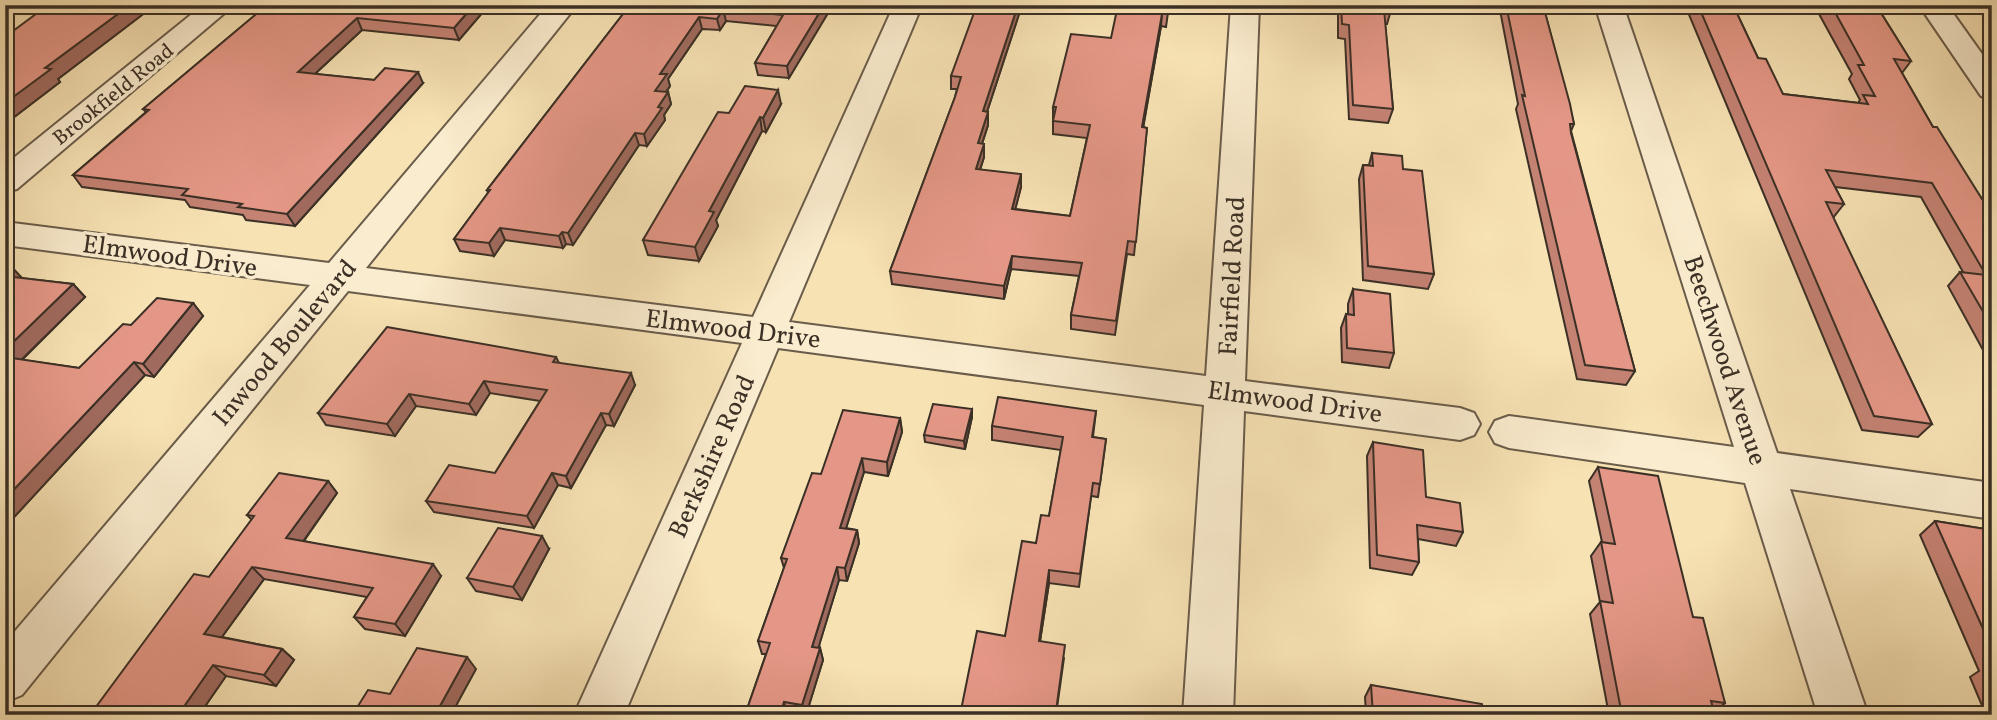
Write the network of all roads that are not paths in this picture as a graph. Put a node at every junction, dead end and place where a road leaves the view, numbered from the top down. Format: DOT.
graph roads {
  1 [pos="220,5"];
  2 [pos="563,5"];
  3 [pos="908,5"];
  4 [pos="1245,5"];
  5 [pos="1609,5"];
  6 [pos="1933,5"];
  7 [pos="1992,90"];
  8 [pos="5,182"];
  9 [pos="5,233"];
  10 [pos="336,278"];
  11 [pos="765,332"];
  12 [pos="1225,391"];
  13 [pos="1460,424"];
  14 [pos="1509,432"];
  15 [pos="1762,468"];
  16 [pos="1992,501"];
  17 [pos="5,679"];
  18 [pos="598,715"];
  19 [pos="1208,715"];
  20 [pos="1843,715"];
  1 -- 8 [label="street, Brookfield Road"];
  2 -- 10 [label="street, Inwood Boulevard"];
  3 -- 11 [label="street, Berkshire Road"];
  4 -- 12 [label="street, Fairfield Road"];
  5 -- 15 [label="street, Beechwood Avenue"];
  6 -- 7 [label="street"];
  9 -- 10 [label="street, Elmwood Drive"];
  10 -- 11 [label="street, Elmwood Drive"];
  10 -- 17 [label="street, Inwood Boulevard"];
  11 -- 12 [label="street, Elmwood Drive"];
  11 -- 18 [label="street, Berkshire Road"];
  12 -- 13 [label="street, Elmwood Drive"];
  12 -- 19 [label="street, Fairfield Road"];
  14 -- 15 [label="street"];
  15 -- 16 [label="street"];
  15 -- 20 [label="street, Beechwood Avenue"];
}
